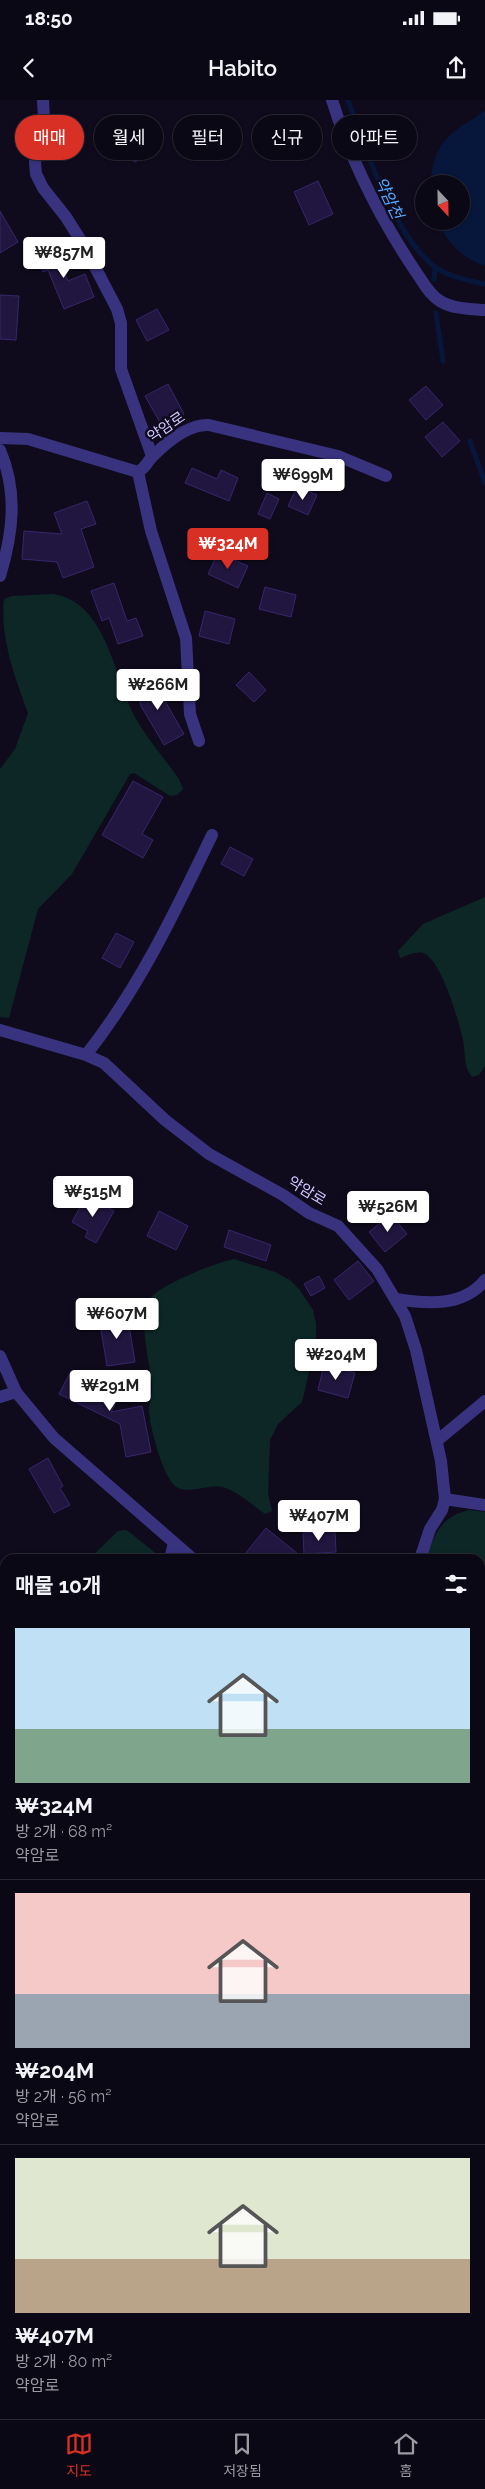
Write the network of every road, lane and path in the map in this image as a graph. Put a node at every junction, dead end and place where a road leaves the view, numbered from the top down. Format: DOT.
graph roads {
  1 [pos="43,100"];
  2 [pos="332,100"];
  3 [pos="485,310"];
  4 [pos="0,438"];
  5 [pos="0,450"];
  6 [pos="152,456"];
  7 [pos="138,472"];
  8 [pos="386,476"];
  9 [pos="0,576"];
  10 [pos="199,741"];
  11 [pos="212,835"];
  12 [pos="0,1030"];
  13 [pos="86,1055"];
  14 [pos="485,1280"];
  15 [pos="396,1299"];
  16 [pos="0,1356"];
  17 [pos="16,1392"];
  18 [pos="0,1397"];
  19 [pos="485,1401"];
  20 [pos="438,1440"];
  21 [pos="445,1499"];
  22 [pos="485,1505"];
  23 [pos="174,1543"];
  24 [pos="171,1554"];
  25 [pos="187,1554"];
  26 [pos="422,1554"];
  1 -- 6 [label="street"];
  2 -- 3 [label="street"];
  4 -- 7 [label="street"];
  5 -- 9 [label="street"];
  6 -- 7 [label="street, 약암로"];
  6 -- 8 [label="street, 약암로"];
  7 -- 10 [label="street"];
  11 -- 13 [label="street"];
  12 -- 13 [label="street, 약암로"];
  13 -- 15 [label="street, 약암로"];
  14 -- 15 [label="street"];
  15 -- 20 [label="street, 약암로"];
  16 -- 17 [label="street"];
  17 -- 18 [label="street"];
  17 -- 23 [label="street"];
  19 -- 20 [label="street"];
  20 -- 21 [label="street, 약암로"];
  21 -- 22 [label="street"];
  21 -- 26 [label="street"];
  23 -- 24 [label="street"];
  23 -- 25 [label="street"];
}
